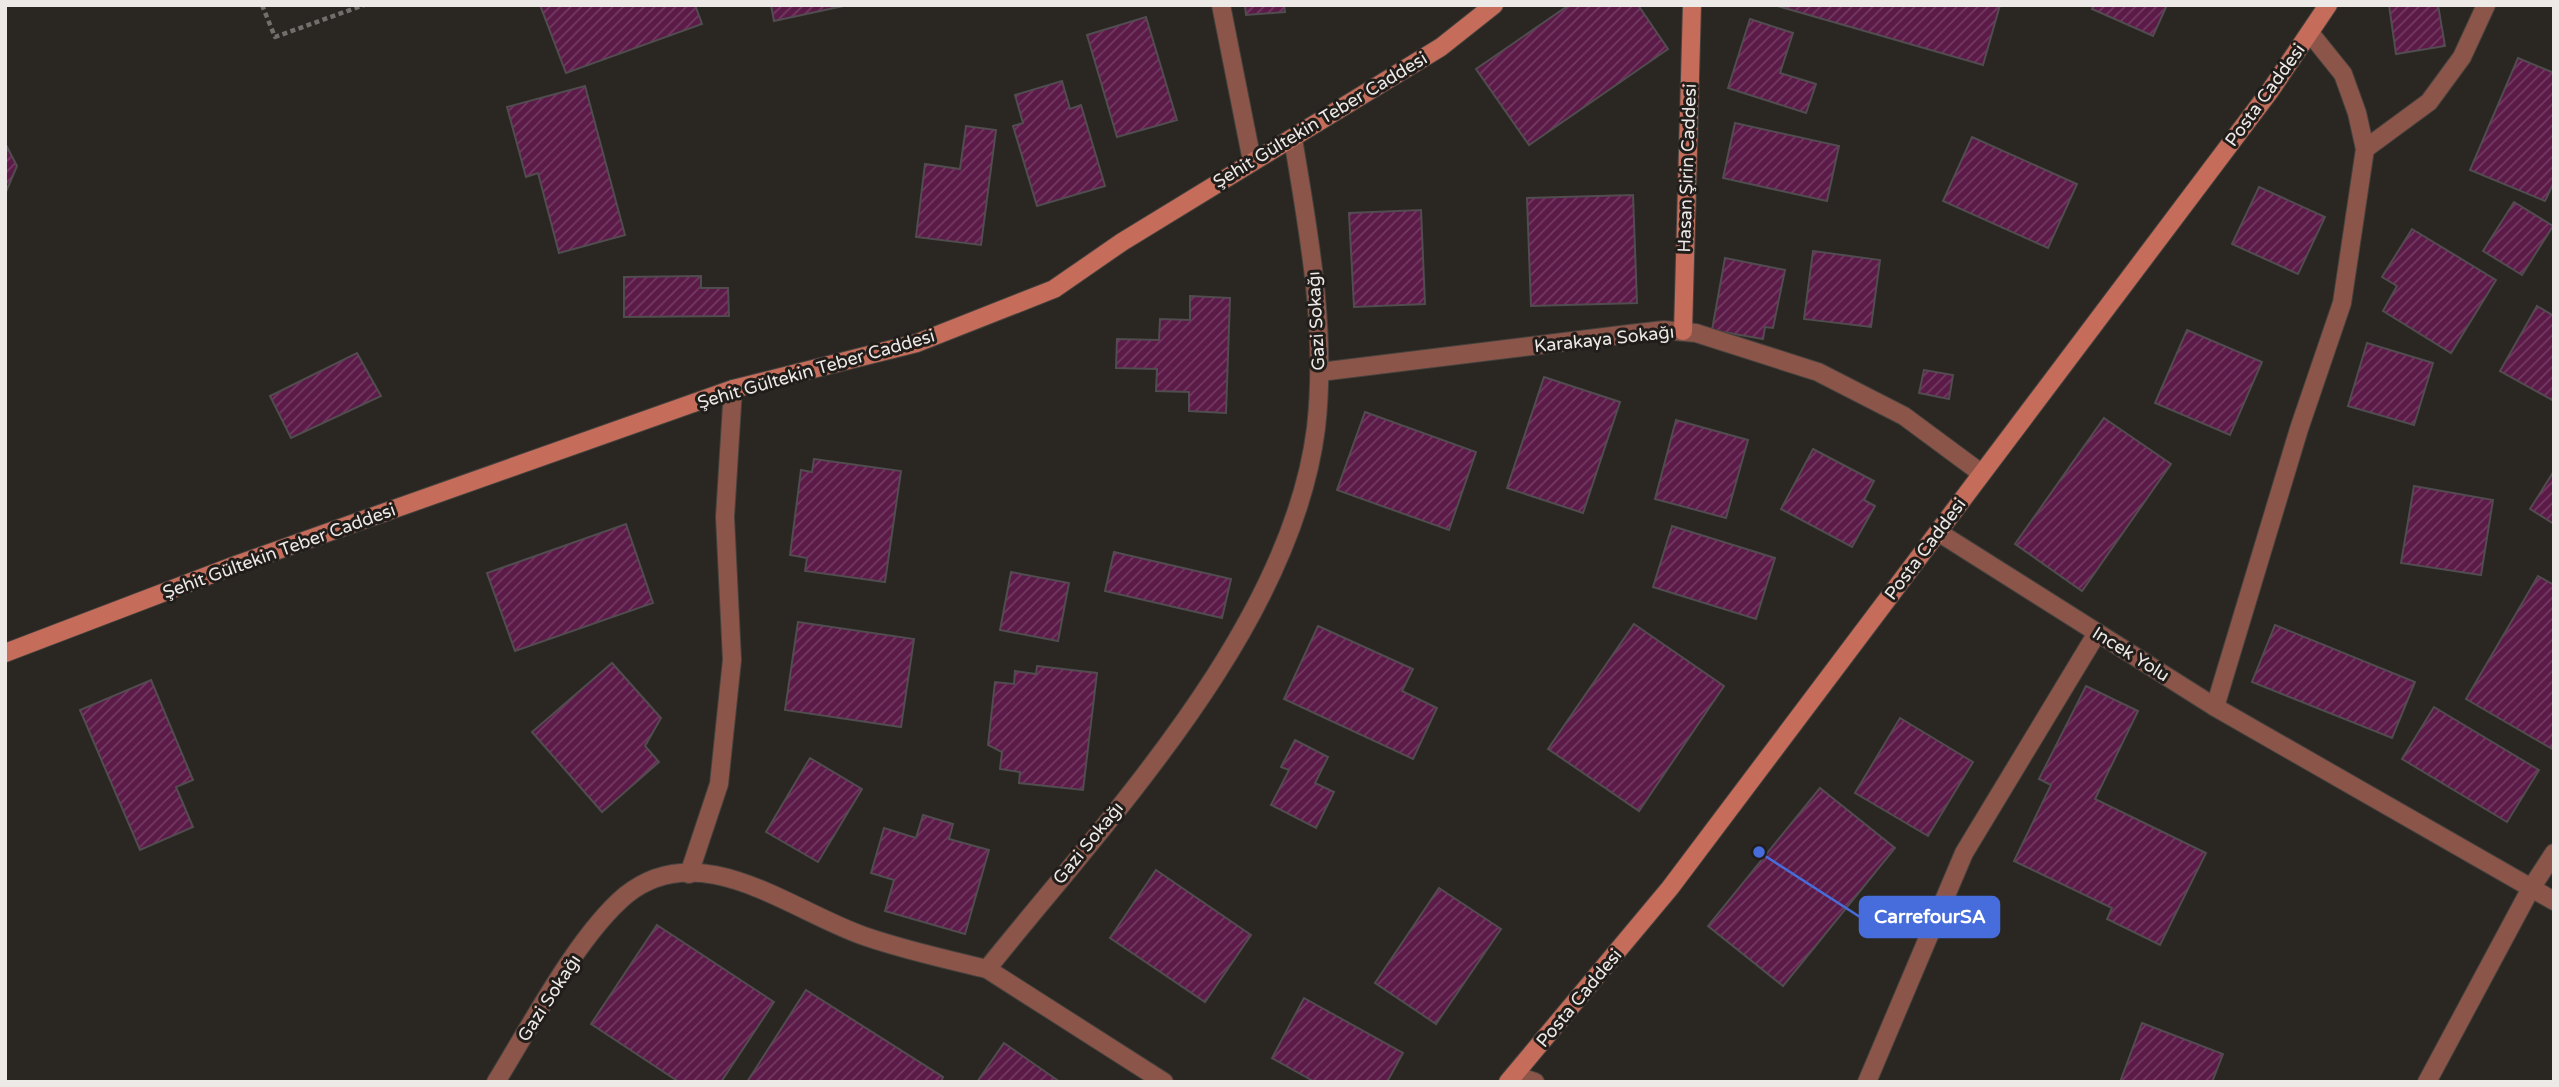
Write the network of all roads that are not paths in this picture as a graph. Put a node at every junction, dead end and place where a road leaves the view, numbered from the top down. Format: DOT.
graph roads {
  1 [pos="1221,5"];
  2 [pos="1494,5"];
  3 [pos="1692,5"];
  4 [pos="2328,5"];
  5 [pos="2486,5"];
  6 [pos="2310,33"];
  7 [pos="1293,139"];
  8 [pos="2365,149"];
  9 [pos="1252,161"];
  10 [pos="1683,331"];
  11 [pos="1320,372"];
  12 [pos="733,389"];
  13 [pos="1981,473"];
  14 [pos="1938,532"];
  15 [pos="2097,633"];
  16 [pos="5,653"];
  17 [pos="2215,707"];
  18 [pos="2554,853"];
  19 [pos="689,874"];
  20 [pos="2530,890"];
  21 [pos="2554,901"];
  22 [pos="987,969"];
  23 [pos="1511,1078"];
  24 [pos="496,1082"];
  25 [pos="1164,1082"];
  26 [pos="1535,1082"];
  27 [pos="1867,1082"];
  28 [pos="2427,1082"];
  1 -- 9 [label="street"];
  2 -- 7 [label="street, Şehit Gültekin Teber Caddesi"];
  3 -- 10 [label="street, Hasan Şirin Caddesi"];
  4 -- 6 [label="street, Posta Caddesi"];
  5 -- 8 [label="street"];
  6 -- 8 [label="street"];
  6 -- 13 [label="street, Posta Caddesi"];
  7 -- 9 [label="street, Şehit Gültekin Teber Caddesi"];
  7 -- 11 [label="street, Gazi Sokağı"];
  8 -- 17 [label="street"];
  9 -- 12 [label="street, Şehit Gültekin Teber Caddesi"];
  10 -- 11 [label="street, Karakaya Sokağı"];
  10 -- 13 [label="street, Karakaya Sokağı"];
  11 -- 22 [label="street, Gazi Sokağı"];
  12 -- 16 [label="street, Şehit Gültekin Teber Caddesi"];
  12 -- 19 [label="street"];
  13 -- 14 [label="street, Posta Caddesi"];
  14 -- 15 [label="street, Incek Yolu"];
  14 -- 23 [label="street, Posta Caddesi"];
  15 -- 17 [label="street, Incek Yolu"];
  15 -- 27 [label="street"];
  17 -- 20 [label="street, Incek Yolu"];
  18 -- 20 [label="street"];
  19 -- 22 [label="street, Gazi Sokağı"];
  19 -- 24 [label="street, Gazi Sokağı"];
  20 -- 21 [label="street, Incek Yolu"];
  20 -- 28 [label="street"];
  22 -- 25 [label="street"];
  23 -- 26 [label="street"];
}
